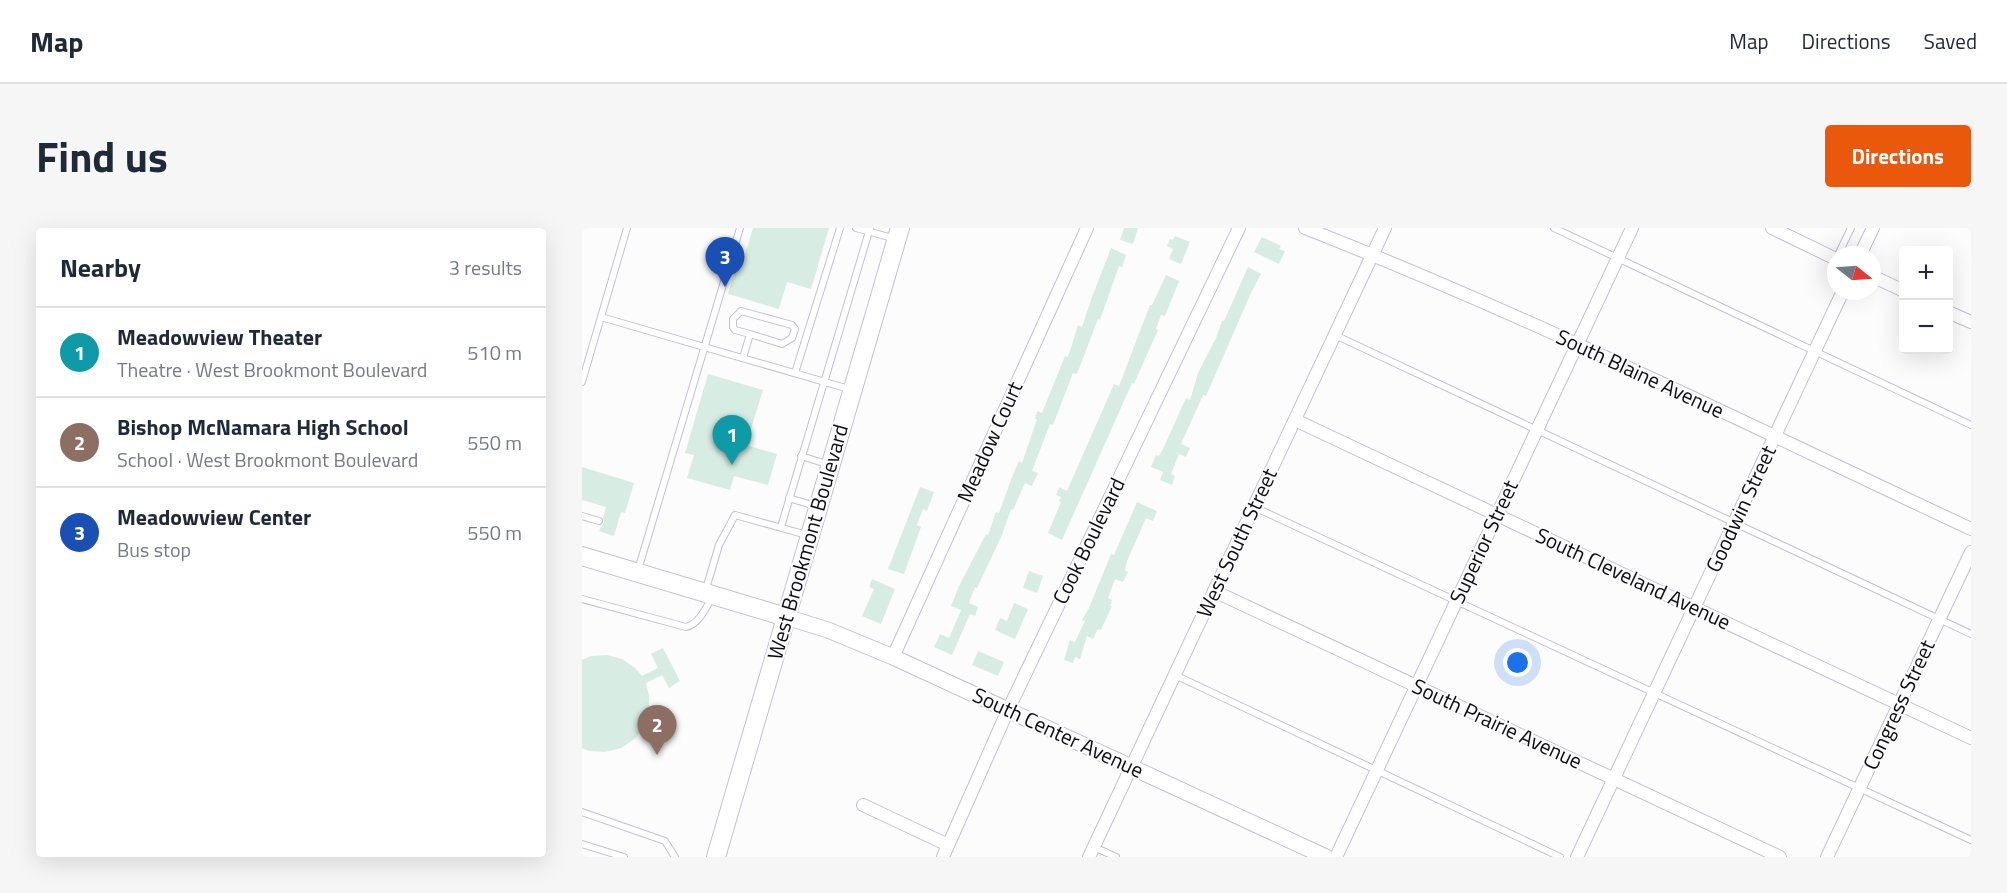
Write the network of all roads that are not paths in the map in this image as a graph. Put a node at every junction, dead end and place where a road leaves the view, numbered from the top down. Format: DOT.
graph roads {
  1 [pos="627,228"];
  2 [pos="740,228"];
  3 [pos="840,228"];
  4 [pos="856,228"];
  5 [pos="1087,228"];
  6 [pos="1239,228"];
  7 [pos="1305,228"];
  8 [pos="1385,228"];
  9 [pos="1554,228"];
  10 [pos="1632,228"];
  11 [pos="1772,228"];
  12 [pos="1851,228"];
  13 [pos="1873,228"];
  14 [pos="869,230"];
  15 [pos="898,234"];
  16 [pos="1842,246"];
  17 [pos="1864,246"];
  18 [pos="1372,254"];
  19 [pos="1827,255"];
  20 [pos="1617,258"];
  21 [pos="1881,280"];
  22 [pos="1899,289"];
  23 [pos="1839,300"];
  24 [pos="1953,314"];
  25 [pos="601,317"];
  26 [pos="1971,322"];
  27 [pos="750,334"];
  28 [pos="1335,335"];
  29 [pos="1577,344"];
  30 [pos="705,347"];
  31 [pos="1815,351"];
  32 [pos="743,358"];
  33 [pos="795,373"];
  34 [pos="823,381"];
  35 [pos="582,382"];
  36 [pos="853,390"];
  37 [pos="1295,420"];
  38 [pos="1971,425"];
  39 [pos="1537,430"];
  40 [pos="1775,437"];
  41 [pos="801,456"];
  42 [pos="831,465"];
  43 [pos="789,498"];
  44 [pos="819,507"];
  45 [pos="1254,507"];
  46 [pos="1497,515"];
  47 [pos="582,516"];
  48 [pos="598,521"];
  49 [pos="1734,523"];
  50 [pos="781,527"];
  51 [pos="1971,530"];
  52 [pos="810,536"];
  53 [pos="1971,552"];
  54 [pos="582,556"];
  55 [pos="637,574"];
  56 [pos="1215,591"];
  57 [pos="709,595"];
  58 [pos="582,599"];
  59 [pos="1456,601"];
  60 [pos="1694,608"];
  61 [pos="786,618"];
  62 [pos="1940,619"];
  63 [pos="1971,634"];
  64 [pos="892,657"];
  65 [pos="1175,675"];
  66 [pos="1416,686"];
  67 [pos="1655,693"];
  68 [pos="1899,705"];
  69 [pos="1008,710"];
  70 [pos="1971,738"];
  71 [pos="1132,767"];
  72 [pos="1376,770"];
  73 [pos="1614,779"];
  74 [pos="1860,788"];
  75 [pos="863,805"];
  76 [pos="582,812"];
  77 [pos="1971,840"];
  78 [pos="582,844"];
  79 [pos="948,845"];
  80 [pos="1092,852"];
  81 [pos="624,857"];
  82 [pos="675,857"];
  83 [pos="717,857"];
  84 [pos="942,857"];
  85 [pos="1116,857"];
  86 [pos="1326,857"];
  87 [pos="1336,857"];
  88 [pos="1560,857"];
  89 [pos="1577,857"];
  90 [pos="1780,857"];
  91 [pos="1827,857"];
  1 -- 25 [label="lane"];
  2 -- 30 [label="lane"];
  3 -- 33 [label="lane"];
  4 -- 14 [label="lane"];
  5 -- 64 [label="street, Meadow Court"];
  6 -- 69 [label="street, Cook Boulevard"];
  7 -- 18 [label="street, South Blaine Avenue"];
  8 -- 18 [label="street, West South Street"];
  9 -- 20 [label="lane"];
  10 -- 20 [label="street, Superior Street"];
  11 -- 19 [label="street"];
  12 -- 16 [label="lane"];
  13 -- 17 [label="street"];
  14 -- 15 [label="lane"];
  14 -- 34 [label="lane"];
  15 -- 36 [label="main road, West Brookmont Boulevard"];
  18 -- 28 [label="street, West South Street"];
  18 -- 29 [label="street, South Blaine Avenue"];
  20 -- 29 [label="street, Superior Street"];
  20 -- 31 [label="lane"];
  21 -- 22 [label="street"];
  23 -- 31 [label="street, Goodwin Street"];
  24 -- 26 [label="street"];
  25 -- 30 [label="lane"];
  25 -- 35 [label="lane"];
  27 -- 27 [label="lane"];
  27 -- 32 [label="lane"];
  28 -- 37 [label="street, West South Street"];
  28 -- 39 [label="lane"];
  29 -- 39 [label="street, Superior Street"];
  29 -- 40 [label="street, South Blaine Avenue"];
  30 -- 32 [label="lane"];
  30 -- 55 [label="lane"];
  31 -- 38 [label="lane"];
  31 -- 40 [label="street, Goodwin Street"];
  32 -- 33 [label="lane"];
  33 -- 34 [label="lane"];
  34 -- 36 [label="lane"];
  34 -- 41 [label="lane"];
  36 -- 42 [label="main road, West Brookmont Boulevard"];
  37 -- 45 [label="street, West South Street"];
  37 -- 46 [label="street, South Cleveland Avenue"];
  39 -- 46 [label="street, Superior Street"];
  39 -- 49 [label="lane"];
  40 -- 49 [label="street, Goodwin Street"];
  40 -- 51 [label="street, South Blaine Avenue"];
  41 -- 42 [label="lane"];
  41 -- 43 [label="lane"];
  42 -- 44 [label="main road, West Brookmont Boulevard"];
  43 -- 44 [label="lane"];
  43 -- 50 [label="lane"];
  44 -- 52 [label="main road, West Brookmont Boulevard"];
  45 -- 56 [label="street, West South Street"];
  45 -- 59 [label="lane"];
  46 -- 59 [label="street, Superior Street"];
  46 -- 60 [label="street, South Cleveland Avenue"];
  47 -- 48 [label="lane"];
  49 -- 60 [label="street, Goodwin Street"];
  49 -- 62 [label="lane"];
  50 -- 52 [label="lane"];
  50 -- 57 [label="lane"];
  52 -- 61 [label="main road, West Brookmont Boulevard"];
  53 -- 62 [label="street, Congress Street"];
  54 -- 55 [label="main road"];
  55 -- 57 [label="main road"];
  56 -- 65 [label="street, West South Street"];
  56 -- 66 [label="street, South Prairie Avenue"];
  57 -- 58 [label="lane"];
  57 -- 61 [label="main road"];
  59 -- 66 [label="street, Superior Street"];
  59 -- 67 [label="lane"];
  60 -- 67 [label="street, Goodwin Street"];
  60 -- 68 [label="street, South Cleveland Avenue"];
  61 -- 64 [label="street, South Center Avenue"];
  61 -- 83 [label="main road, West Brookmont Boulevard"];
  62 -- 63 [label="lane"];
  62 -- 68 [label="street, Congress Street"];
  64 -- 69 [label="street, South Center Avenue"];
  65 -- 71 [label="street, West South Street"];
  65 -- 72 [label="lane"];
  66 -- 72 [label="street, Superior Street"];
  66 -- 73 [label="street, South Prairie Avenue"];
  67 -- 73 [label="street, Goodwin Street"];
  67 -- 74 [label="lane"];
  68 -- 70 [label="street, South Cleveland Avenue"];
  68 -- 74 [label="street, Congress Street"];
  69 -- 71 [label="street, South Center Avenue"];
  69 -- 79 [label="street, Cook Boulevard"];
  71 -- 80 [label="street, West South Street"];
  71 -- 86 [label="street, South Center Avenue"];
  72 -- 87 [label="street, Superior Street"];
  72 -- 88 [label="lane"];
  73 -- 89 [label="street, Goodwin Street"];
  73 -- 90 [label="street, South Prairie Avenue"];
  74 -- 77 [label="lane"];
  74 -- 91 [label="street, Congress Street"];
  75 -- 79 [label="street"];
  76 -- 82 [label="lane"];
  78 -- 81 [label="lane"];
  79 -- 84 [label="street, Cook Boulevard"];
  80 -- 85 [label="lane"];
}
